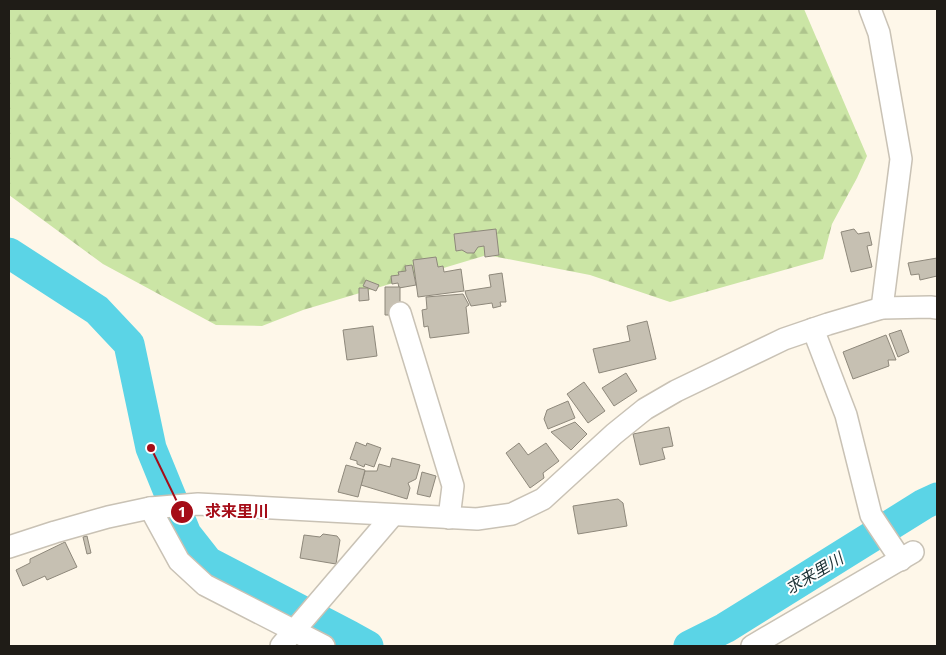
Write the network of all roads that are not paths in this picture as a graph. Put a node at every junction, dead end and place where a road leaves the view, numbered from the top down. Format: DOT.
graph roads {
  1 [pos="870,9"];
  2 [pos="882,308"];
  3 [pos="937,308"];
  4 [pos="400,313"];
  5 [pos="813,329"];
  6 [pos="150,508"];
  7 [pos="393,515"];
  8 [pos="448,518"];
  9 [pos="9,547"];
  10 [pos="288,638"];
  11 [pos="324,646"];
  12 [pos="752,646"];
  1 -- 2 [label="street"];
  2 -- 3 [label="street"];
  2 -- 5 [label="street"];
  4 -- 8 [label="street"];
  5 -- 8 [label="street"];
  5 -- 12 [label="street"];
  6 -- 7 [label="street"];
  6 -- 9 [label="street"];
  6 -- 10 [label="street"];
  7 -- 8 [label="street"];
  7 -- 10 [label="street"];
  10 -- 11 [label="street"];
}
